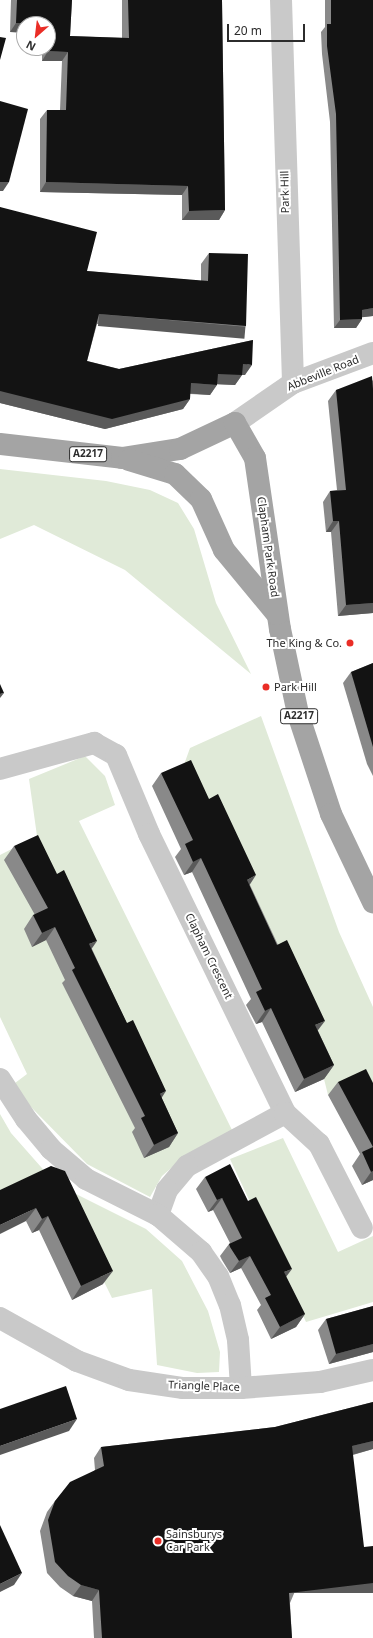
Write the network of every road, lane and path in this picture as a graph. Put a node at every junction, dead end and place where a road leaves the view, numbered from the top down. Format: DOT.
graph roads {
  1 [pos="281,0"];
  2 [pos="373,353"];
  3 [pos="293,383"];
  4 [pos="235,423"];
  5 [pos="0,444"];
  6 [pos="122,458"];
  7 [pos="278,616"];
  8 [pos="0,768"];
  9 [pos="373,902"];
  10 [pos="0,1079"];
  11 [pos="285,1113"];
  12 [pos="158,1215"];
  13 [pos="362,1228"];
  14 [pos="0,1318"];
  15 [pos="373,1370"];
  16 [pos="241,1388"];
  1 -- 3 [label="street, Park Hill"];
  2 -- 3 [label="street, Abbeville Road"];
  3 -- 4 [label="street, Abbeville Road"];
  4 -- 6 [label="main road, A2217"];
  4 -- 7 [label="main road, Clapham Park Road / A2217"];
  5 -- 6 [label="main road, A2217"];
  6 -- 7 [label="main road"];
  7 -- 9 [label="main road, Clapham Park Road / A2217"];
  8 -- 11 [label="street, Clapham Crescent"];
  10 -- 12 [label="street"];
  11 -- 12 [label="street"];
  11 -- 13 [label="street"];
  12 -- 16 [label="street"];
  14 -- 16 [label="street, Triangle Place"];
  15 -- 16 [label="street, Triangle Place"];
}
